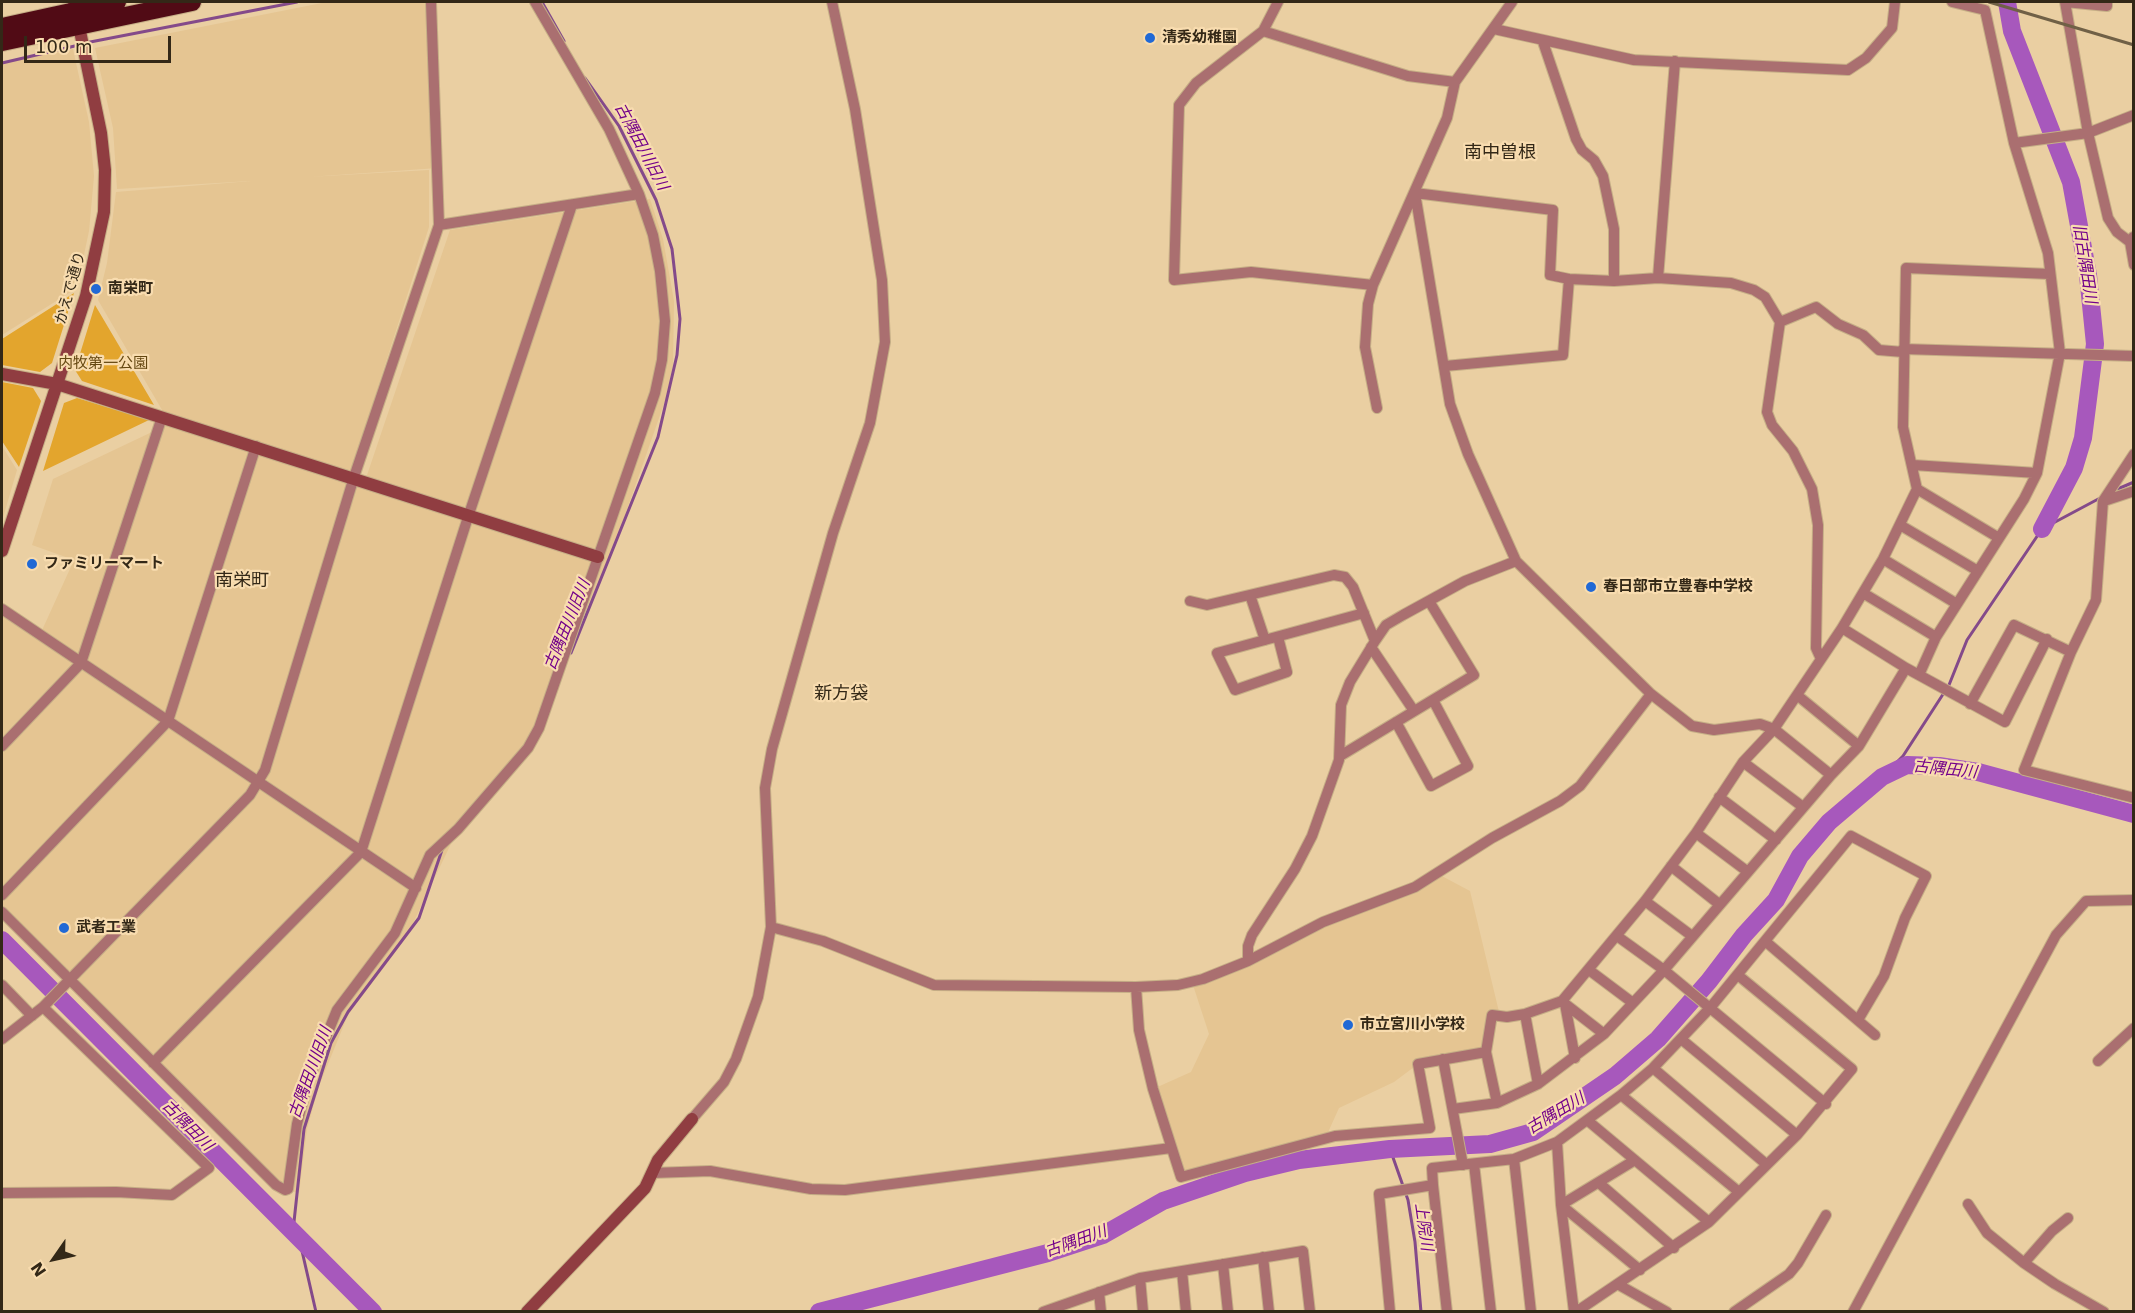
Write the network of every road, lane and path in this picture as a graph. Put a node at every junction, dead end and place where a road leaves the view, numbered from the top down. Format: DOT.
graph roads {
  1 [pos="117,2"];
  2 [pos="192,2"];
  3 [pos="430,2"];
  4 [pos="535,2"];
  5 [pos="832,2"];
  6 [pos="1278,2"];
  7 [pos="1512,2"];
  8 [pos="1895,2"];
  9 [pos="1952,2"];
  10 [pos="2065,2"];
  11 [pos="2108,2"];
  12 [pos="76,12"];
  13 [pos="2,27"];
  14 [pos="1494,29"];
  15 [pos="1263,31"];
  16 [pos="2,42"];
  17 [pos="1543,42"];
  18 [pos="1675,61"];
  19 [pos="1455,82"];
  20 [pos="2133,115"];
  21 [pos="2088,133"];
  22 [pos="2014,143"];
  23 [pos="639,194"];
  24 [pos="1415,194"];
  25 [pos="572,205"];
  26 [pos="439,225"];
  27 [pos="2132,239"];
  28 [pos="2133,265"];
  29 [pos="2050,274"];
  30 [pos="1658,278"];
  31 [pos="1569,279"];
  32 [pos="1614,281"];
  33 [pos="1373,285"];
  34 [pos="1780,322"];
  35 [pos="1903,351"];
  36 [pos="2060,353"];
  37 [pos="2133,356"];
  38 [pos="1445,366"];
  39 [pos="2,374"];
  40 [pos="57,384"];
  41 [pos="1377,408"];
  42 [pos="162,417"];
  43 [pos="256,446"];
  44 [pos="2133,454"];
  45 [pos="1913,465"];
  46 [pos="2037,472"];
  47 [pos="354,477"];
  48 [pos="1917,489"];
  49 [pos="2133,491"];
  50 [pos="2103,501"];
  51 [pos="469,514"];
  52 [pos="1900,525"];
  53 [pos="1999,538"];
  54 [pos="2,551"];
  55 [pos="598,557"];
  56 [pos="1883,559"];
  57 [pos="1516,561"];
  58 [pos="1978,571"];
  59 [pos="1863,593"];
  60 [pos="1250,595"];
  61 [pos="1190,601"];
  62 [pos="1429,601"];
  63 [pos="1957,604"];
  64 [pos="2,609"];
  65 [pos="1364,613"];
  66 [pos="1842,628"];
  67 [pos="1278,636"];
  68 [pos="1936,637"];
  69 [pos="2047,639"];
  70 [pos="1265,640"];
  71 [pos="1373,644"];
  72 [pos="2071,652"];
  73 [pos="1821,659"];
  74 [pos="81,663"];
  75 [pos="1906,668"];
  76 [pos="1919,675"];
  77 [pos="1651,694"];
  78 [pos="1797,695"];
  79 [pos="1433,700"];
  80 [pos="1970,704"];
  81 [pos="1414,711"];
  82 [pos="168,721"];
  83 [pos="1396,722"];
  84 [pos="1774,729"];
  85 [pos="2,746"];
  86 [pos="1859,746"];
  87 [pos="1340,756"];
  88 [pos="1743,762"];
  89 [pos="1831,775"];
  90 [pos="259,783"];
  91 [pos="1719,797"];
  92 [pos="2133,798"];
  93 [pos="1803,807"];
  94 [pos="1696,833"];
  95 [pos="1776,840"];
  96 [pos="362,852"];
  97 [pos="1671,866"];
  98 [pos="1748,872"];
  99 [pos="416,888"];
  100 [pos="2,895"];
  101 [pos="2133,900"];
  102 [pos="1645,901"];
  103 [pos="1719,904"];
  104 [pos="2,912"];
  105 [pos="771,927"];
  106 [pos="1617,936"];
  107 [pos="1692,936"];
  108 [pos="1765,941"];
  109 [pos="1248,961"];
  110 [pos="1589,970"];
  111 [pos="1664,970"];
  112 [pos="1738,976"];
  113 [pos="66,983"];
  114 [pos="2,985"];
  115 [pos="1136,987"];
  116 [pos="1564,1003"];
  117 [pos="1633,1003"];
  118 [pos="1708,1006"];
  119 [pos="43,1007"];
  120 [pos="1525,1014"];
  121 [pos="32,1016"];
  122 [pos="1858,1020"];
  123 [pos="2133,1028"];
  124 [pos="1604,1034"];
  125 [pos="1875,1035"];
  126 [pos="2,1039"];
  127 [pos="1681,1039"];
  128 [pos="1486,1052"];
  129 [pos="1575,1058"];
  130 [pos="1443,1059"];
  131 [pos="2098,1062"];
  132 [pos="153,1063"];
  133 [pos="1653,1068"];
  134 [pos="1538,1084"];
  135 [pos="1621,1095"];
  136 [pos="1497,1103"];
  137 [pos="1826,1104"];
  138 [pos="1453,1109"];
  139 [pos="692,1119"];
  140 [pos="1587,1120"];
  141 [pos="1797,1135"];
  142 [pos="1557,1142"];
  143 [pos="1171,1148"];
  144 [pos="1514,1159"];
  145 [pos="1635,1160"];
  146 [pos="1766,1164"];
  147 [pos="1468,1165"];
  148 [pos="652,1173"];
  149 [pos="1599,1183"];
  150 [pos="1433,1185"];
  151 [pos="1739,1192"];
  152 [pos="2,1193"];
  153 [pos="1968,1204"];
  154 [pos="1560,1205"];
  155 [pos="1826,1215"];
  156 [pos="2068,1218"];
  157 [pos="1709,1222"];
  158 [pos="1674,1248"];
  159 [pos="1263,1257"];
  160 [pos="2024,1263"];
  161 [pos="1223,1264"];
  162 [pos="1640,1270"];
  163 [pos="1182,1271"];
  164 [pos="1140,1278"];
  165 [pos="1619,1285"];
  166 [pos="1099,1292"];
  167 [pos="1059,1309"];
  168 [pos="527,1311"];
  169 [pos="1042,1311"];
  170 [pos="1101,1311"];
  171 [pos="1143,1311"];
  172 [pos="1186,1311"];
  173 [pos="1228,1311"];
  174 [pos="1269,1311"];
  175 [pos="1310,1311"];
  176 [pos="1390,1311"];
  177 [pos="1448,1311"];
  178 [pos="1491,1311"];
  179 [pos="1531,1311"];
  180 [pos="1575,1311"];
  181 [pos="1667,1311"];
  182 [pos="1734,1311"];
  183 [pos="1853,1311"];
  184 [pos="2104,1311"];
  1 -- 12 [label="highway"];
  2 -- 12 [label="highway"];
  3 -- 26 [label="street"];
  4 -- 23 [label="street"];
  5 -- 105 [label="street"];
  6 -- 15 [label="street"];
  7 -- 14 [label="street"];
  8 -- 18 [label="street"];
  9 -- 22 [label="street"];
  10 -- 11 [label="street"];
  10 -- 21 [label="street"];
  12 -- 13 [label="highway"];
  12 -- 16 [label="highway"];
  12 -- 40 [label="street, かえで通り"];
  14 -- 17 [label="street"];
  14 -- 19 [label="street"];
  15 -- 19 [label="street"];
  15 -- 33 [label="street"];
  17 -- 18 [label="street"];
  17 -- 32 [label="street"];
  18 -- 30 [label="street"];
  19 -- 24 [label="street"];
  20 -- 21 [label="street"];
  21 -- 22 [label="street"];
  21 -- 27 [label="street"];
  22 -- 29 [label="street"];
  23 -- 25 [label="street"];
  23 -- 55 [label="street"];
  24 -- 31 [label="street"];
  24 -- 33 [label="street"];
  24 -- 38 [label="street"];
  25 -- 26 [label="street"];
  25 -- 51 [label="street"];
  26 -- 47 [label="street"];
  27 -- 28 [label="street"];
  29 -- 35 [label="street"];
  29 -- 36 [label="street"];
  30 -- 32 [label="street"];
  30 -- 34 [label="street"];
  31 -- 32 [label="street"];
  31 -- 38 [label="street"];
  33 -- 41 [label="street"];
  34 -- 35 [label="street"];
  34 -- 73 [label="street"];
  35 -- 36 [label="street"];
  35 -- 45 [label="street"];
  36 -- 37 [label="street"];
  36 -- 46 [label="street"];
  38 -- 57 [label="street"];
  39 -- 40 [label="street"];
  40 -- 42 [label="street"];
  40 -- 54 [label="street, かえで通り"];
  42 -- 43 [label="street"];
  42 -- 74 [label="street"];
  43 -- 47 [label="street"];
  43 -- 82 [label="street"];
  44 -- 50 [label="street"];
  45 -- 46 [label="street"];
  45 -- 48 [label="street"];
  46 -- 53 [label="street"];
  47 -- 51 [label="street"];
  47 -- 90 [label="street"];
  48 -- 52 [label="street"];
  48 -- 53 [label="street"];
  49 -- 50 [label="street"];
  50 -- 72 [label="street"];
  51 -- 55 [label="street"];
  51 -- 96 [label="street"];
  52 -- 56 [label="street"];
  52 -- 58 [label="street"];
  53 -- 58 [label="street"];
  55 -- 99 [label="street"];
  56 -- 59 [label="street"];
  56 -- 63 [label="street"];
  57 -- 62 [label="street"];
  57 -- 77 [label="street"];
  58 -- 63 [label="street"];
  59 -- 66 [label="street"];
  59 -- 68 [label="street"];
  60 -- 61 [label="street"];
  60 -- 65 [label="street"];
  60 -- 70 [label="street"];
  62 -- 71 [label="street"];
  62 -- 79 [label="street"];
  63 -- 68 [label="street"];
  64 -- 74 [label="street"];
  65 -- 67 [label="street"];
  65 -- 71 [label="street"];
  66 -- 73 [label="street"];
  66 -- 75 [label="street"];
  67 -- 70 [label="street"];
  67 -- 70 [label="street"];
  68 -- 76 [label="street"];
  69 -- 72 [label="street"];
  69 -- 80 [label="street"];
  69 -- 80 [label="street"];
  71 -- 81 [label="street"];
  71 -- 87 [label="street"];
  72 -- 92 [label="street"];
  73 -- 78 [label="street"];
  74 -- 82 [label="street"];
  74 -- 85 [label="street"];
  75 -- 76 [label="street"];
  75 -- 86 [label="street"];
  76 -- 80 [label="street"];
  77 -- 84 [label="street"];
  77 -- 109 [label="street"];
  78 -- 84 [label="street"];
  78 -- 86 [label="street"];
  79 -- 81 [label="street"];
  79 -- 83 [label="street"];
  81 -- 83 [label="street"];
  82 -- 90 [label="street"];
  82 -- 100 [label="street"];
  83 -- 87 [label="street"];
  84 -- 88 [label="street"];
  84 -- 89 [label="street"];
  86 -- 89 [label="street"];
  87 -- 109 [label="street"];
  88 -- 91 [label="street"];
  88 -- 93 [label="street"];
  89 -- 93 [label="street"];
  90 -- 96 [label="street"];
  90 -- 113 [label="street"];
  91 -- 94 [label="street"];
  91 -- 95 [label="street"];
  93 -- 95 [label="street"];
  94 -- 97 [label="street"];
  94 -- 98 [label="street"];
  95 -- 98 [label="street"];
  96 -- 99 [label="street"];
  96 -- 132 [label="street"];
  97 -- 102 [label="street"];
  97 -- 103 [label="street"];
  98 -- 103 [label="street"];
  99 -- 132 [label="street"];
  101 -- 183 [label="street"];
  102 -- 106 [label="street"];
  102 -- 107 [label="street"];
  103 -- 107 [label="street"];
  104 -- 113 [label="street"];
  105 -- 115 [label="street"];
  105 -- 139 [label="street"];
  106 -- 110 [label="street"];
  106 -- 111 [label="street"];
  107 -- 111 [label="street"];
  108 -- 112 [label="street"];
  108 -- 122 [label="street"];
  108 -- 122 [label="street"];
  109 -- 115 [label="street"];
  110 -- 116 [label="street"];
  110 -- 117 [label="street"];
  111 -- 117 [label="street"];
  111 -- 118 [label="street"];
  112 -- 118 [label="street"];
  112 -- 137 [label="street"];
  113 -- 119 [label="street"];
  113 -- 132 [label="street"];
  114 -- 121 [label="street"];
  115 -- 143 [label="street"];
  116 -- 120 [label="street"];
  116 -- 124 [label="street"];
  116 -- 129 [label="street"];
  117 -- 124 [label="street"];
  118 -- 127 [label="street"];
  118 -- 137 [label="street"];
  119 -- 121 [label="street"];
  119 -- 152 [label="street"];
  120 -- 128 [label="street"];
  120 -- 134 [label="street"];
  121 -- 126 [label="street"];
  122 -- 125 [label="street"];
  123 -- 131 [label="street"];
  124 -- 129 [label="street"];
  127 -- 133 [label="street"];
  127 -- 141 [label="street"];
  128 -- 130 [label="street"];
  128 -- 136 [label="street"];
  129 -- 134 [label="street"];
  130 -- 138 [label="street"];
  130 -- 143 [label="street"];
  133 -- 135 [label="street"];
  133 -- 146 [label="street"];
  134 -- 136 [label="street"];
  135 -- 140 [label="street"];
  135 -- 151 [label="street"];
  136 -- 138 [label="street"];
  137 -- 141 [label="street"];
  138 -- 147 [label="street"];
  139 -- 148 [label="street"];
  140 -- 142 [label="street"];
  140 -- 145 [label="street"];
  141 -- 146 [label="street"];
  142 -- 144 [label="street"];
  142 -- 154 [label="street"];
  143 -- 148 [label="street"];
  144 -- 147 [label="street"];
  144 -- 179 [label="street"];
  145 -- 149 [label="street"];
  145 -- 157 [label="street"];
  146 -- 151 [label="street"];
  147 -- 150 [label="street"];
  147 -- 178 [label="street"];
  148 -- 168 [label="street"];
  149 -- 154 [label="street"];
  149 -- 158 [label="street"];
  150 -- 176 [label="street"];
  150 -- 177 [label="street"];
  151 -- 157 [label="street"];
  153 -- 160 [label="street"];
  154 -- 162 [label="street"];
  154 -- 180 [label="street"];
  155 -- 182 [label="street"];
  156 -- 160 [label="street"];
  157 -- 158 [label="street"];
  158 -- 162 [label="street"];
  159 -- 161 [label="street"];
  159 -- 174 [label="street"];
  159 -- 175 [label="street"];
  160 -- 184 [label="street"];
  161 -- 163 [label="street"];
  161 -- 173 [label="street"];
  162 -- 165 [label="street"];
  163 -- 164 [label="street"];
  163 -- 172 [label="street"];
  164 -- 166 [label="street"];
  164 -- 171 [label="street"];
  165 -- 180 [label="street"];
  165 -- 181 [label="street"];
  166 -- 167 [label="street"];
  166 -- 170 [label="street"];
  167 -- 169 [label="street"];
}
